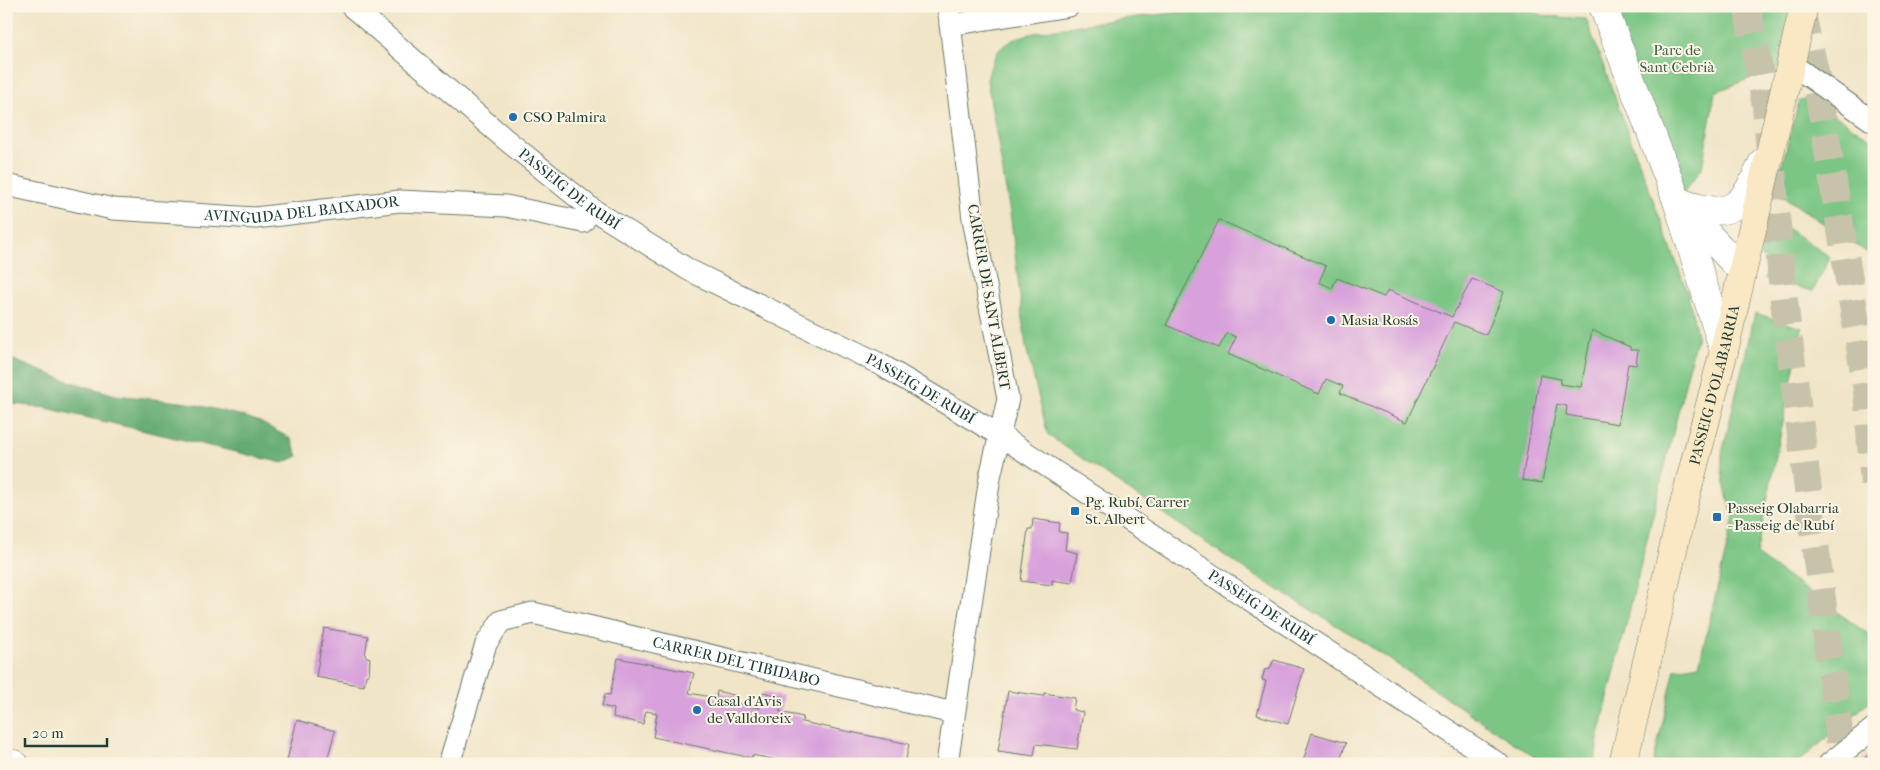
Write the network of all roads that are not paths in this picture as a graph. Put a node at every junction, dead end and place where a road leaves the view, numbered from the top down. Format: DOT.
graph roads {
  1 [pos="1069,6"];
  2 [pos="1603,6"];
  3 [pos="1804,6"];
  4 [pos="364,10"];
  5 [pos="949,15"];
  6 [pos="1790,63"];
  7 [pos="1874,122"];
  8 [pos="1772,144"];
  9 [pos="6,184"];
  10 [pos="1677,201"];
  11 [pos="592,209"];
  12 [pos="1742,271"];
  13 [pos="1724,351"];
  14 [pos="1001,436"];
  15 [pos="953,712"];
  16 [pos="1874,728"];
  17 [pos="6,762"];
  18 [pos="14,764"];
  19 [pos="449,764"];
  20 [pos="947,764"];
  21 [pos="1499,764"];
  22 [pos="1623,764"];
  23 [pos="1829,764"];
  1 -- 5 [label="street"];
  2 -- 10 [label="street"];
  3 -- 6 [label="main road, PASSEIG D'OLABARRIA"];
  4 -- 11 [label="street, PASSEIG DE RUBÍ"];
  5 -- 14 [label="street, CARRER DE SANT ALBERT"];
  6 -- 7 [label="street"];
  6 -- 8 [label="main road, PASSEIG D'OLABARRIA"];
  8 -- 10 [label="street"];
  8 -- 12 [label="main road, PASSEIG D'OLABARRIA"];
  9 -- 11 [label="street, AVINGUDA DEL BAIXADOR"];
  10 -- 12 [label="street"];
  10 -- 13 [label="street"];
  11 -- 14 [label="street, PASSEIG DE RUBÍ"];
  12 -- 13 [label="main road, PASSEIG D'OLABARRIA"];
  13 -- 22 [label="main road, PASSEIG D'OLABARRIA"];
  14 -- 15 [label="street, CARRER DE SANT ALBERT"];
  14 -- 21 [label="street, PASSEIG DE RUBÍ"];
  15 -- 19 [label="street, CARRER DEL TIBIDABO"];
  15 -- 20 [label="street, CARRER DE SANT ALBERT"];
  16 -- 23 [label="street"];
  17 -- 18 [label="street"];
}
